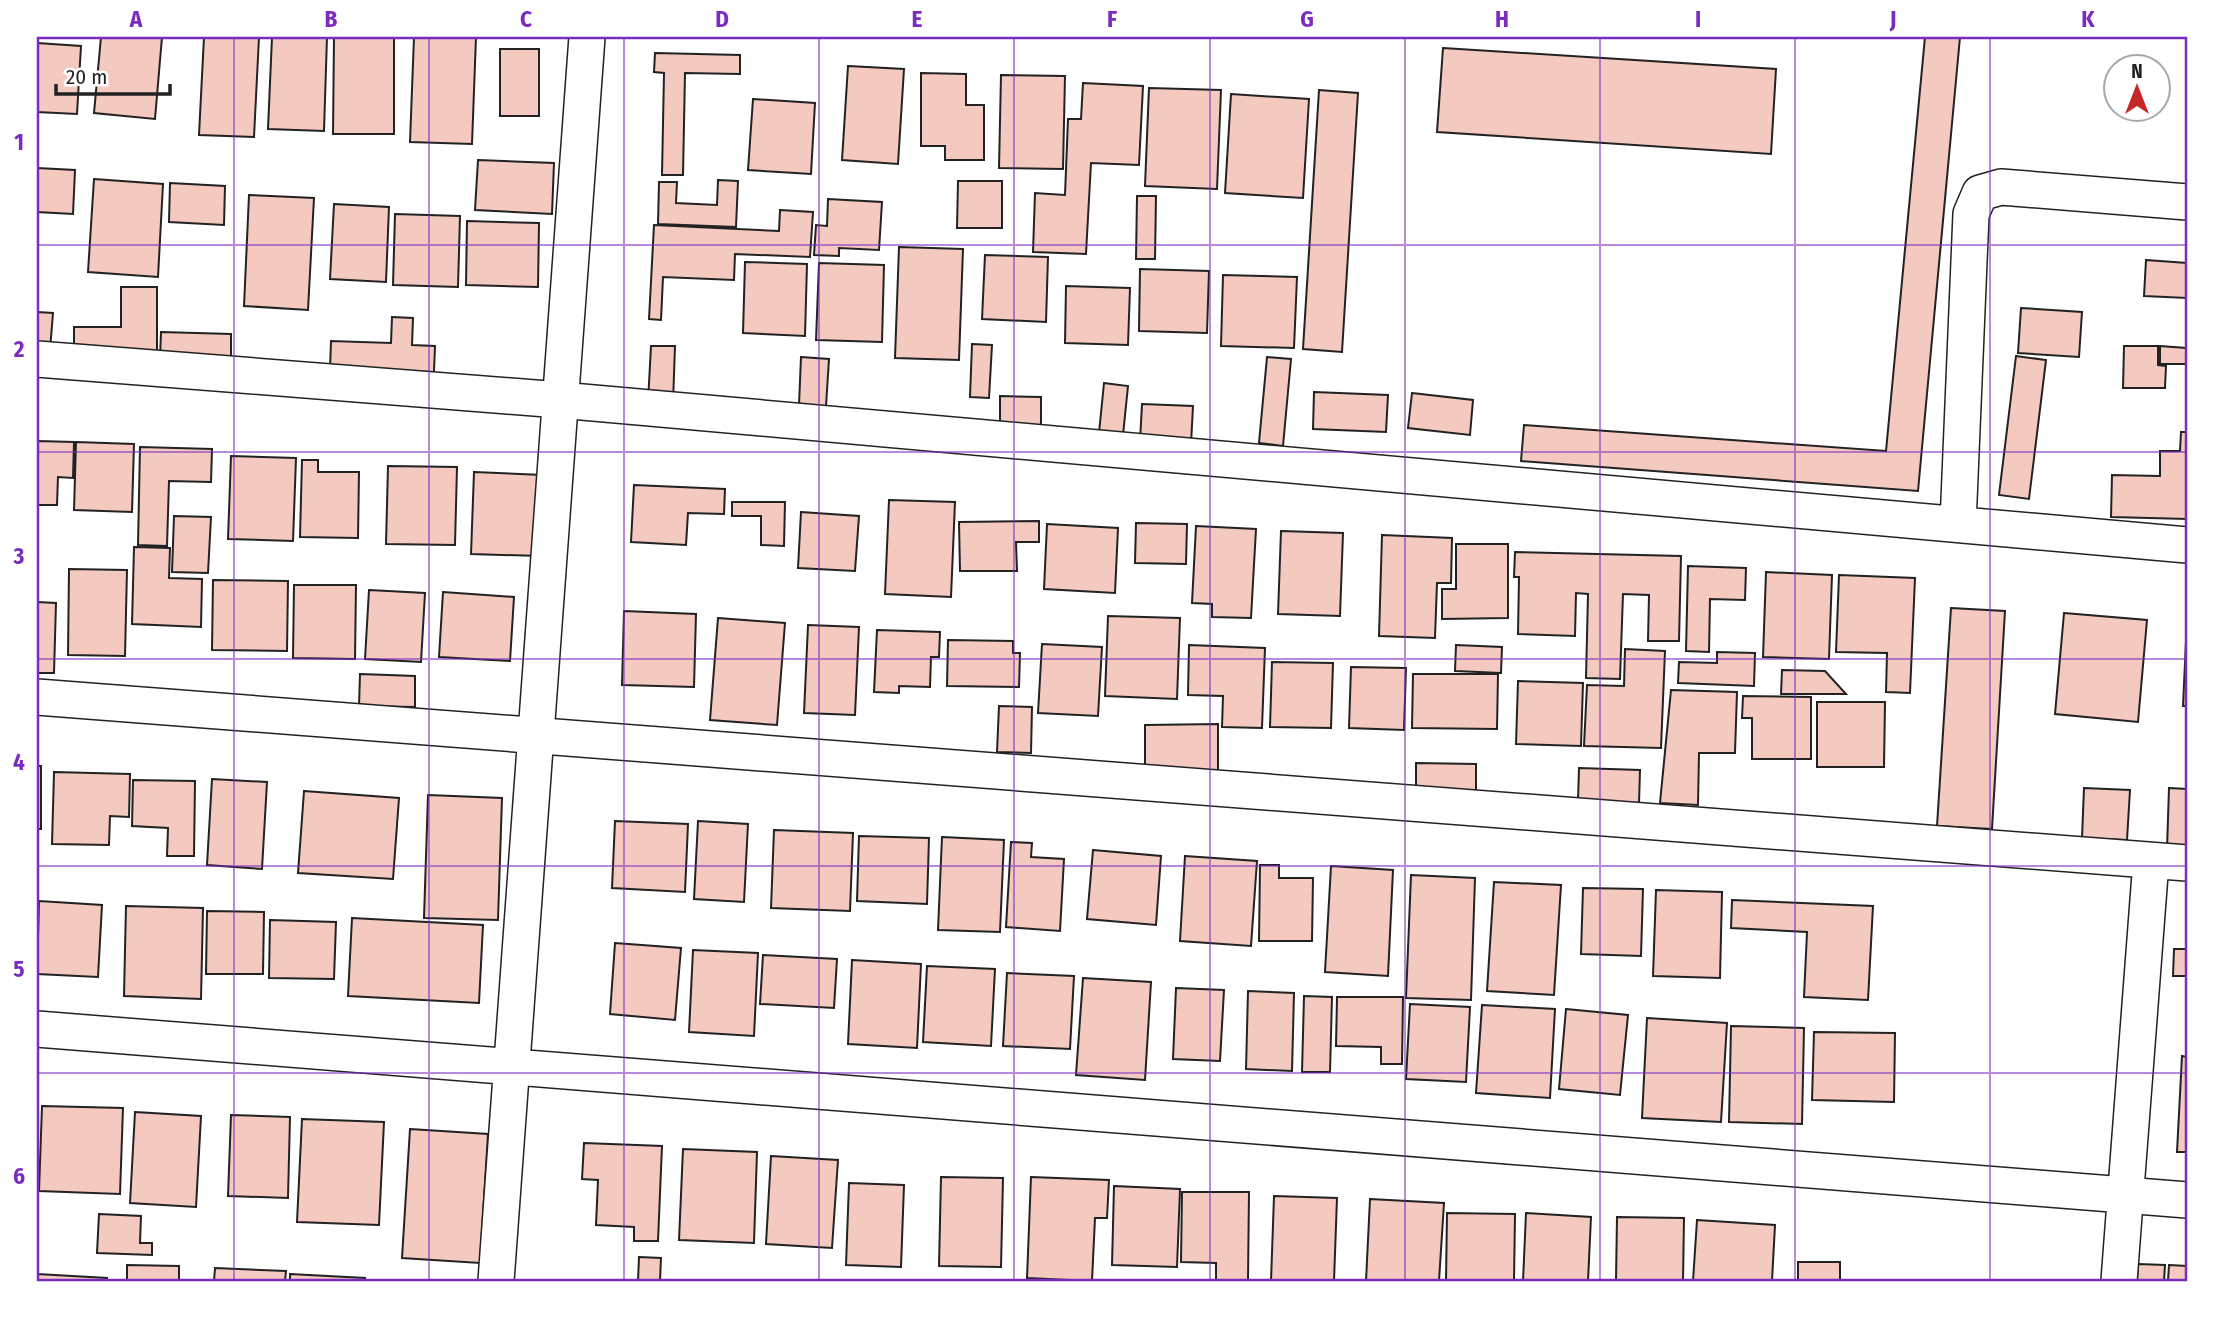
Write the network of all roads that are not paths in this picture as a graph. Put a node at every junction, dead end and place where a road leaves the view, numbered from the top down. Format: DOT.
graph roads {
  1 [pos="587,37"];
  2 [pos="2187,202"];
  3 [pos="37,359"];
  4 [pos="560,400"];
  5 [pos="1958,524"];
  6 [pos="2187,545"];
  7 [pos="37,697"];
  8 [pos="536,737"];
  9 [pos="2151,861"];
  10 [pos="2187,863"];
  11 [pos="37,1029"];
  12 [pos="511,1068"];
  13 [pos="2126,1195"];
  14 [pos="2187,1200"];
  15 [pos="496,1281"];
  16 [pos="2119,1281"];
  1 -- 4 [label="street"];
  2 -- 5 [label="street"];
  3 -- 4 [label="street"];
  4 -- 5 [label="street"];
  4 -- 8 [label="street"];
  5 -- 6 [label="street"];
  7 -- 8 [label="street"];
  8 -- 9 [label="street"];
  8 -- 12 [label="street"];
  9 -- 10 [label="street"];
  9 -- 13 [label="street"];
  11 -- 12 [label="street"];
  12 -- 13 [label="street"];
  12 -- 15 [label="street"];
  13 -- 14 [label="street"];
  13 -- 16 [label="street"];
}
